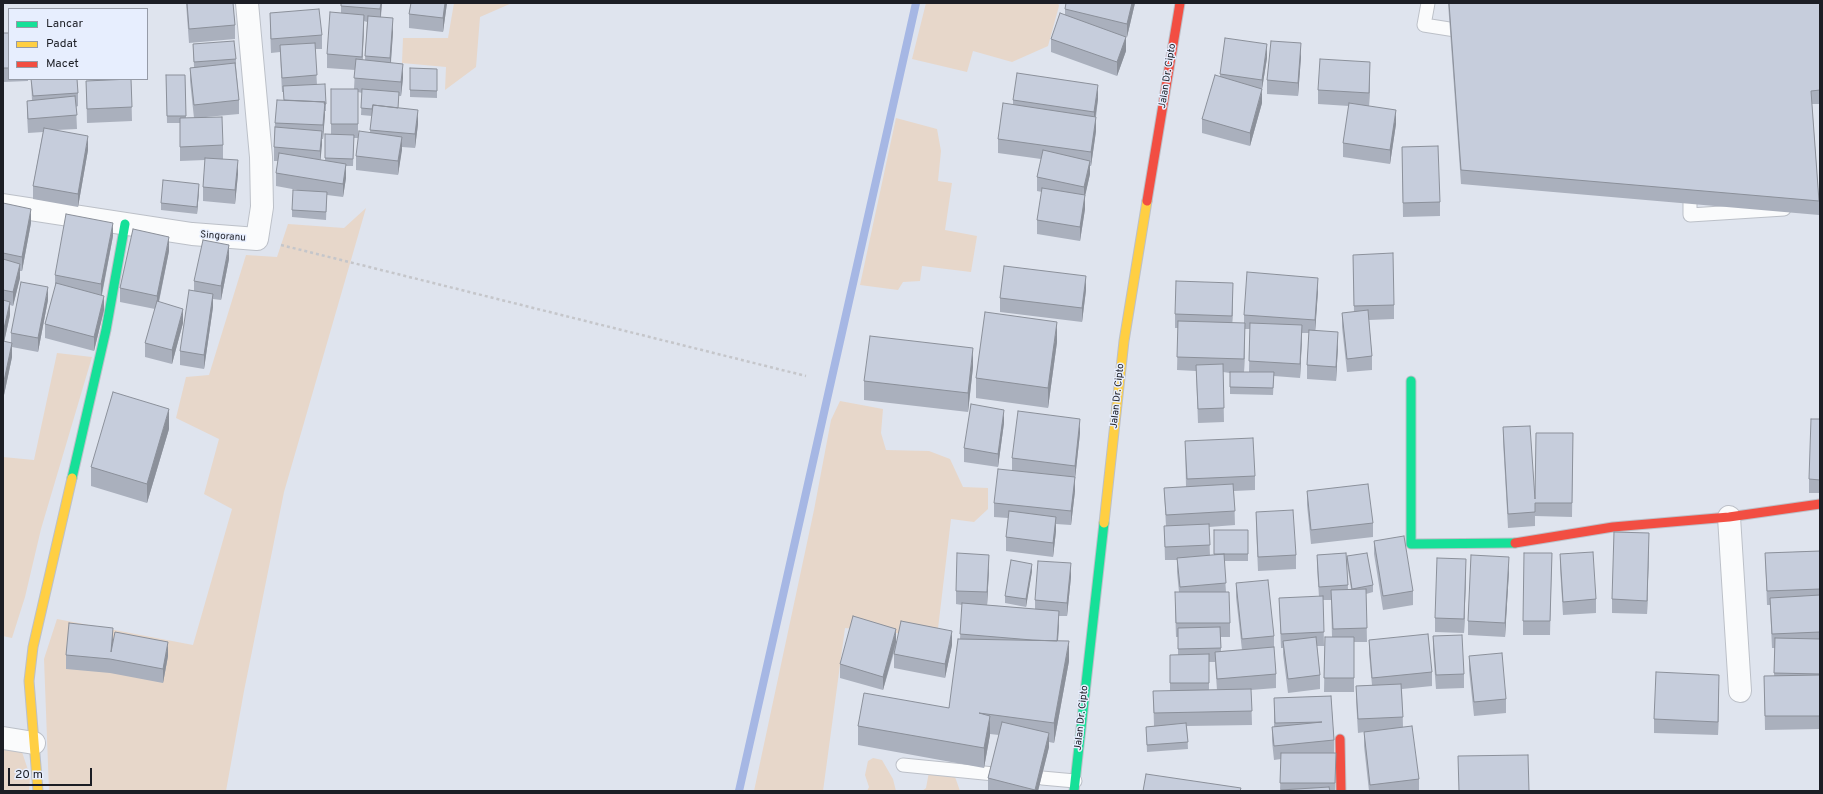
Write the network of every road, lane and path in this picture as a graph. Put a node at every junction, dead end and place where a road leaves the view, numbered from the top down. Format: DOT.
graph roads {
  1 [pos="247,3"];
  2 [pos="1180,3"];
  3 [pos="1428,3"];
  4 [pos="1479,34"];
  5 [pos="1690,176"];
  6 [pos="3,205"];
  7 [pos="1796,208"];
  8 [pos="125,224"];
  9 [pos="257,239"];
  10 [pos="806,376"];
  11 [pos="1411,382"];
  12 [pos="1820,504"];
  13 [pos="1729,517"];
  14 [pos="1740,691"];
  15 [pos="3,738"];
  16 [pos="1340,739"];
  17 [pos="34,743"];
  18 [pos="903,765"];
  19 [pos="994,774"];
  20 [pos="1042,778"];
  21 [pos="1074,786"];
  22 [pos="38,791"];
  23 [pos="1342,791"];
  1 -- 9 [label="street, Singoranu"];
  2 -- 21 [label="street, Jalan Dr. Cipto"];
  3 -- 4 [label="lane"];
  5 -- 7 [label="lane"];
  6 -- 8 [label="street, Singoranu"];
  8 -- 9 [label="street, Singoranu"];
  8 -- 17 [label="street"];
  9 -- 10 [label="path"];
  11 -- 13 [label="street"];
  12 -- 13 [label="street"];
  13 -- 14 [label="street"];
  15 -- 17 [label="street"];
  16 -- 23 [label="street"];
  17 -- 22 [label="street"];
  18 -- 19 [label="lane"];
  20 -- 21 [label="lane"];
}
